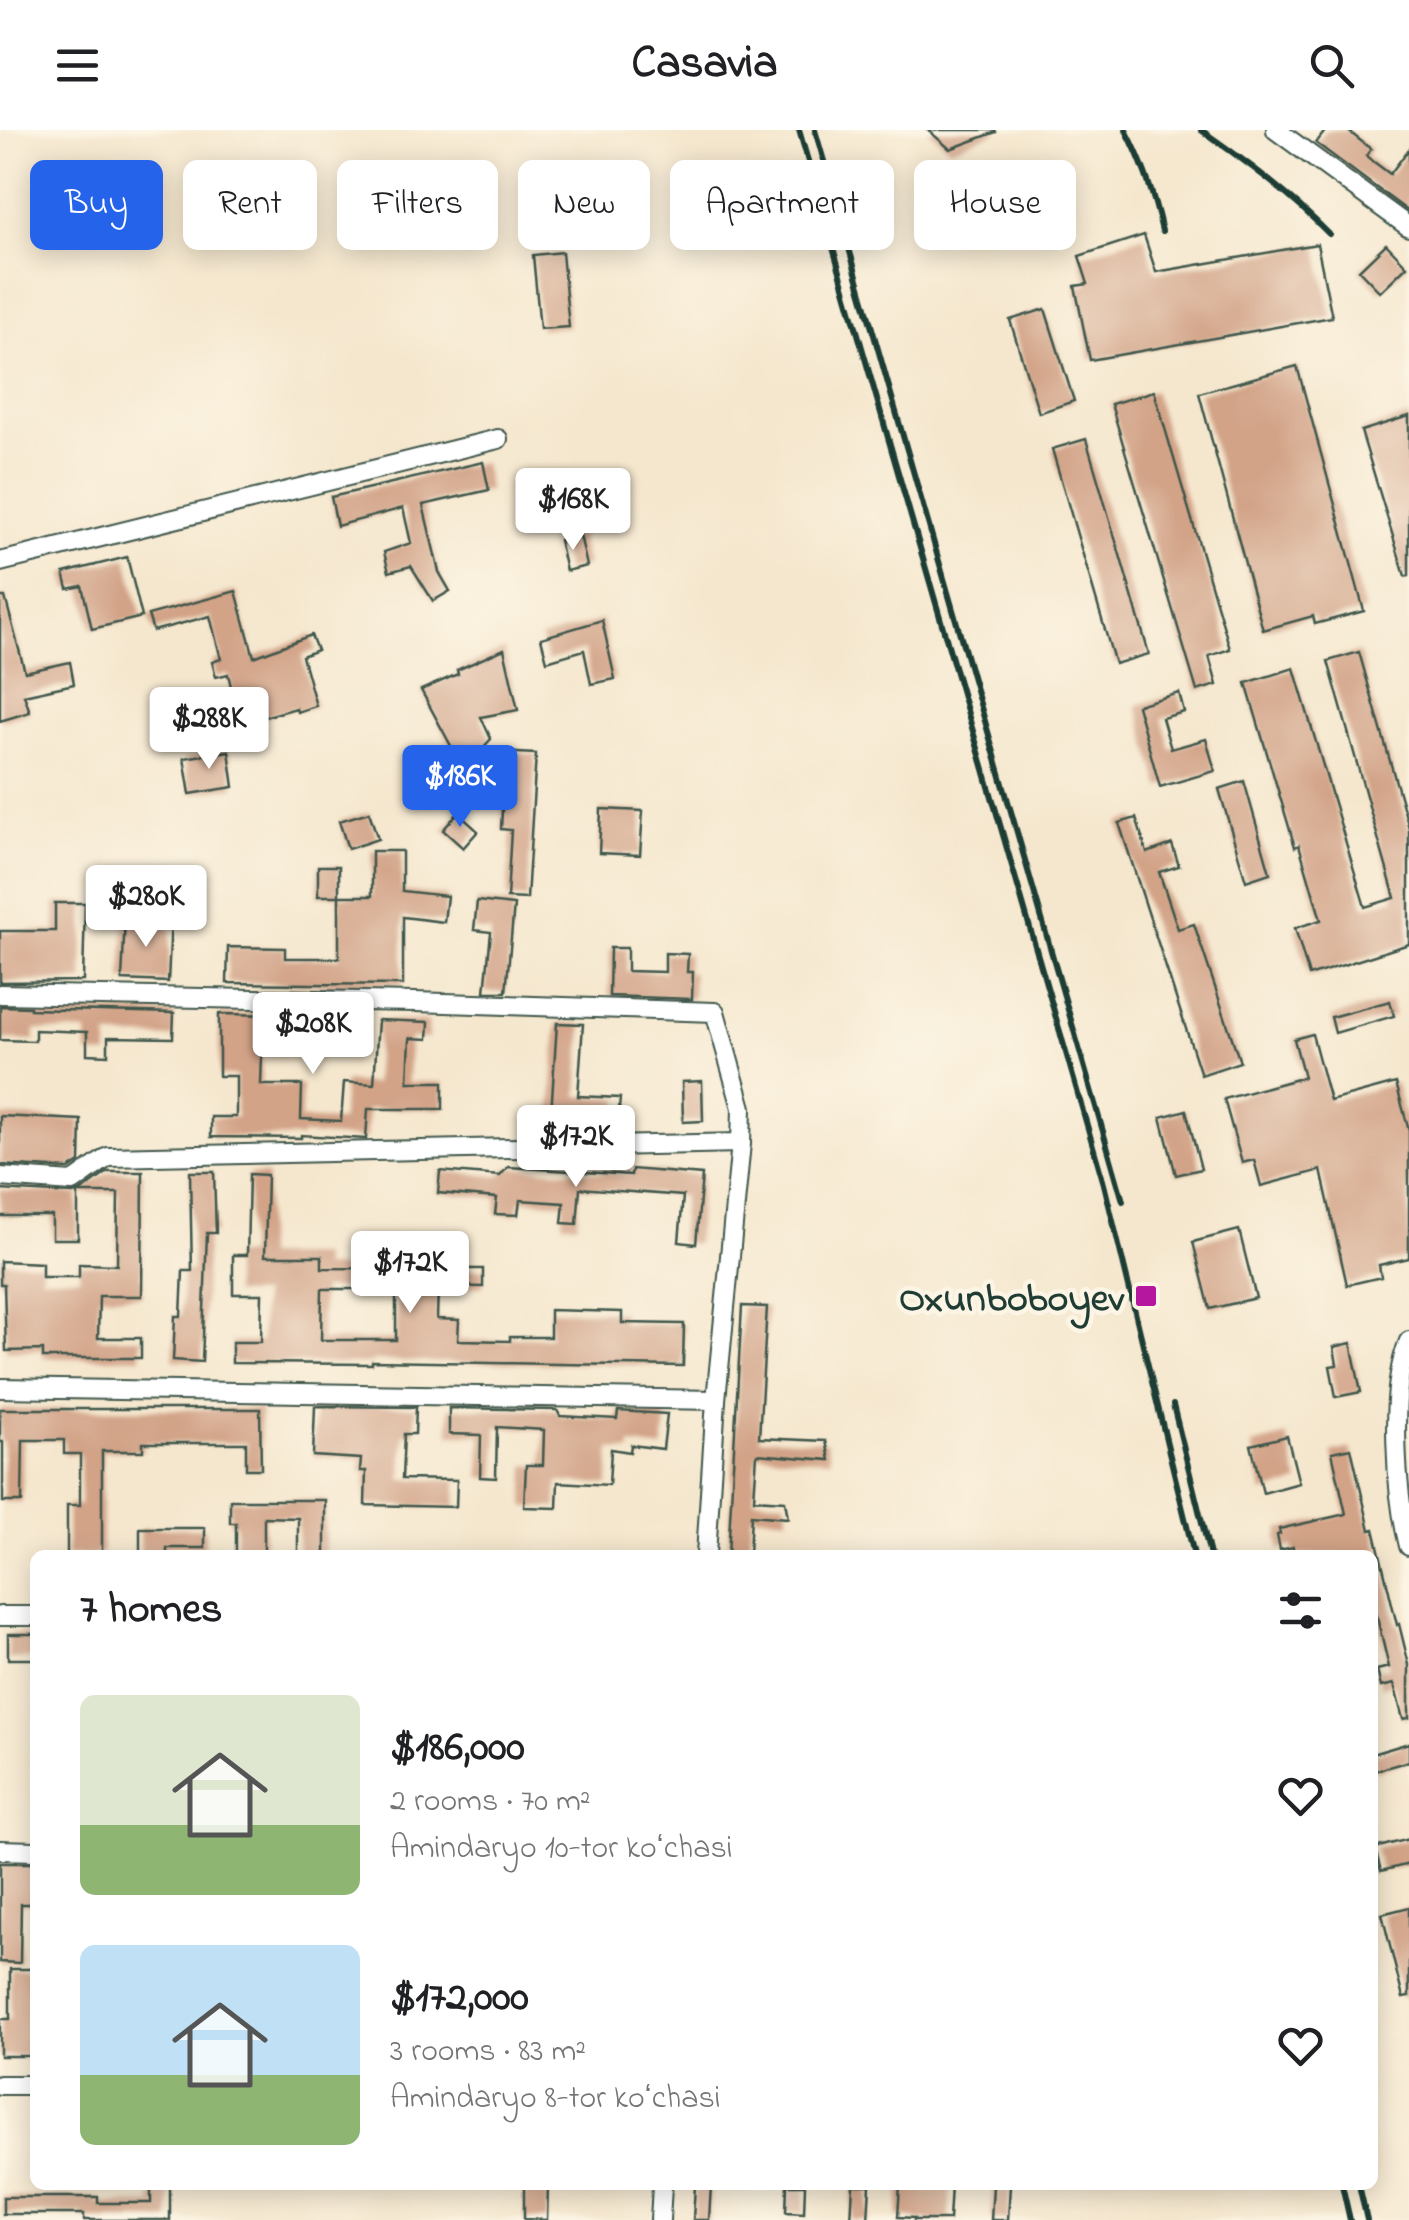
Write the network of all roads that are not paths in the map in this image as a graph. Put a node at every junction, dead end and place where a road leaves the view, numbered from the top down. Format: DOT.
graph roads {
  1 [pos="1276,130"];
  2 [pos="1409,227"];
  3 [pos="498,439"];
  4 [pos="0,562"];
  5 [pos="0,994"];
  6 [pos="741,1143"];
  7 [pos="0,1177"];
  8 [pos="1409,1342"];
  9 [pos="0,1388"];
  10 [pos="716,1400"];
  11 [pos="1409,1546"];
  12 [pos="706,1550"];
  13 [pos="0,1616"];
  14 [pos="30,1616"];
  15 [pos="0,1850"];
  16 [pos="30,1850"];
  17 [pos="0,2085"];
  18 [pos="30,2085"];
  19 [pos="662,2190"];
  20 [pos="660,2220"];
  1 -- 2 [label="street"];
  3 -- 4 [label="street"];
  5 -- 6 [label="street"];
  6 -- 7 [label="street"];
  6 -- 10 [label="street"];
  8 -- 11 [label="street"];
  9 -- 10 [label="street"];
  10 -- 12 [label="street"];
  13 -- 14 [label="street"];
  15 -- 16 [label="street"];
  17 -- 18 [label="street"];
  19 -- 20 [label="street"];
}
